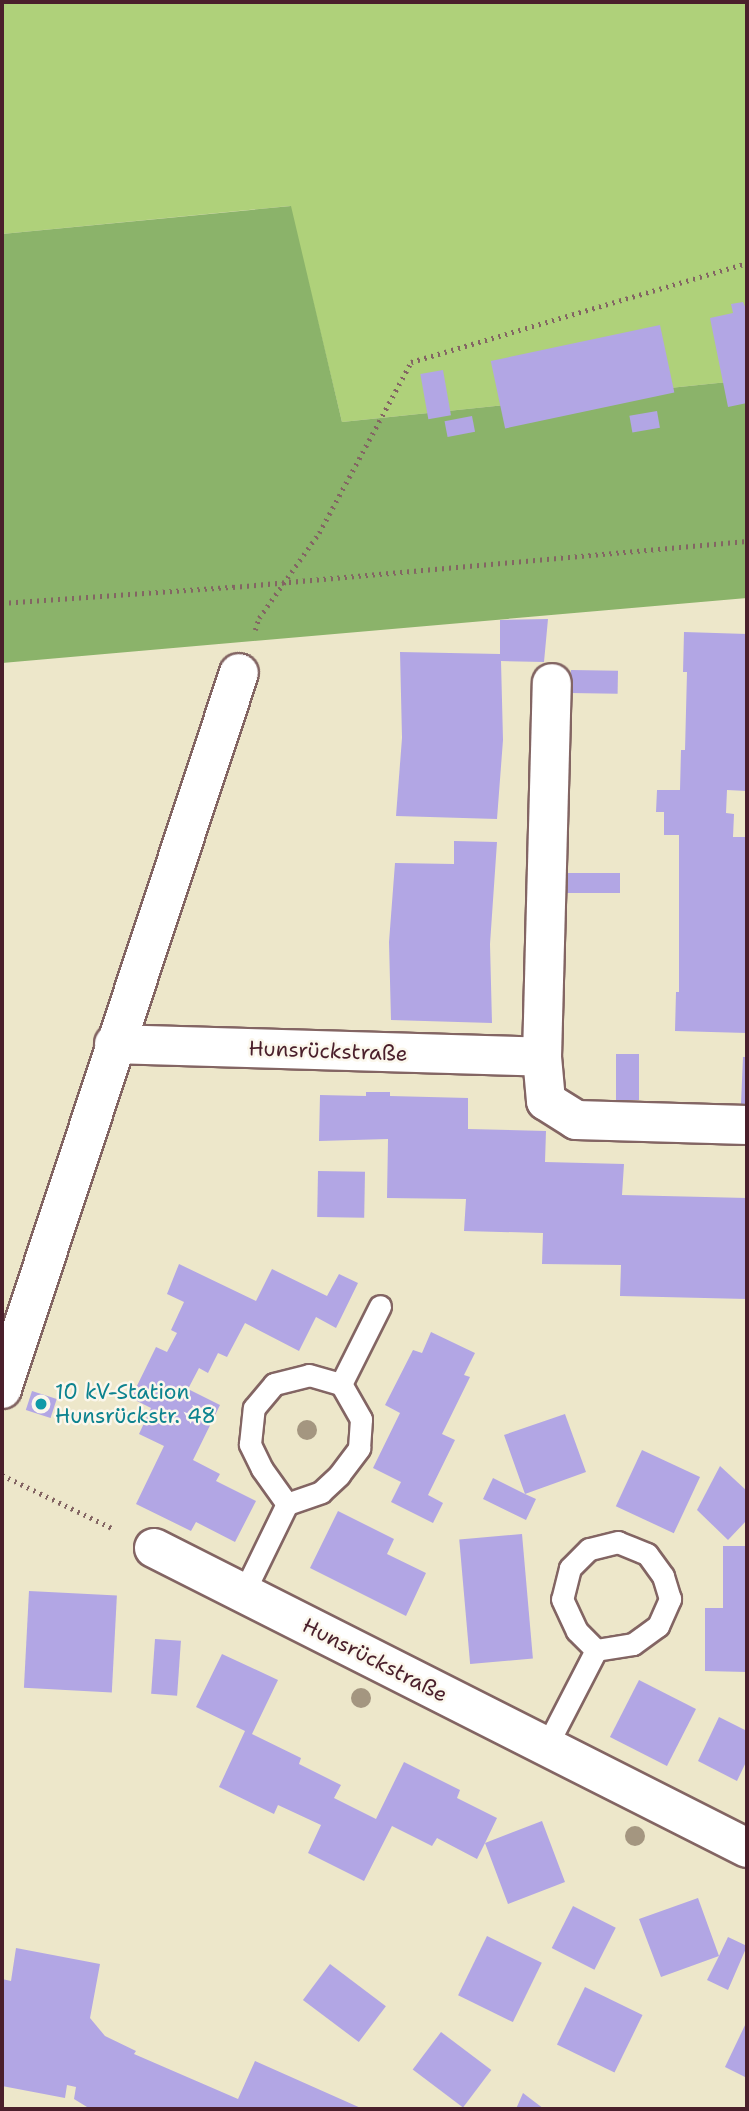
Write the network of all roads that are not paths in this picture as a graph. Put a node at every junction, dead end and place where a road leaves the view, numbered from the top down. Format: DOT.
graph roads {
  1 [pos="239,673"];
  2 [pos="552,683"];
  3 [pos="114,1044"];
  4 [pos="542,1057"];
  5 [pos="747,1125"];
  6 [pos="380,1306"];
  7 [pos="341,1384"];
  8 [pos="2,1389"];
  9 [pos="287,1504"];
  10 [pos="154,1548"];
  11 [pos="244,1592"];
  12 [pos="596,1650"];
  13 [pos="546,1747"];
  14 [pos="747,1848"];
  1 -- 3 [label="street"];
  2 -- 4 [label="street"];
  3 -- 4 [label="street, Hunsrückstraße"];
  3 -- 8 [label="street"];
  4 -- 5 [label="street"];
  6 -- 7 [label="lane"];
  7 -- 9 [label="lane"];
  7 -- 9 [label="lane"];
  9 -- 11 [label="lane"];
  10 -- 11 [label="street, Hunsrückstraße"];
  11 -- 13 [label="street, Hunsrückstraße"];
  12 -- 12 [label="lane"];
  12 -- 13 [label="lane"];
  13 -- 14 [label="street, Hunsrückstraße"];
}
